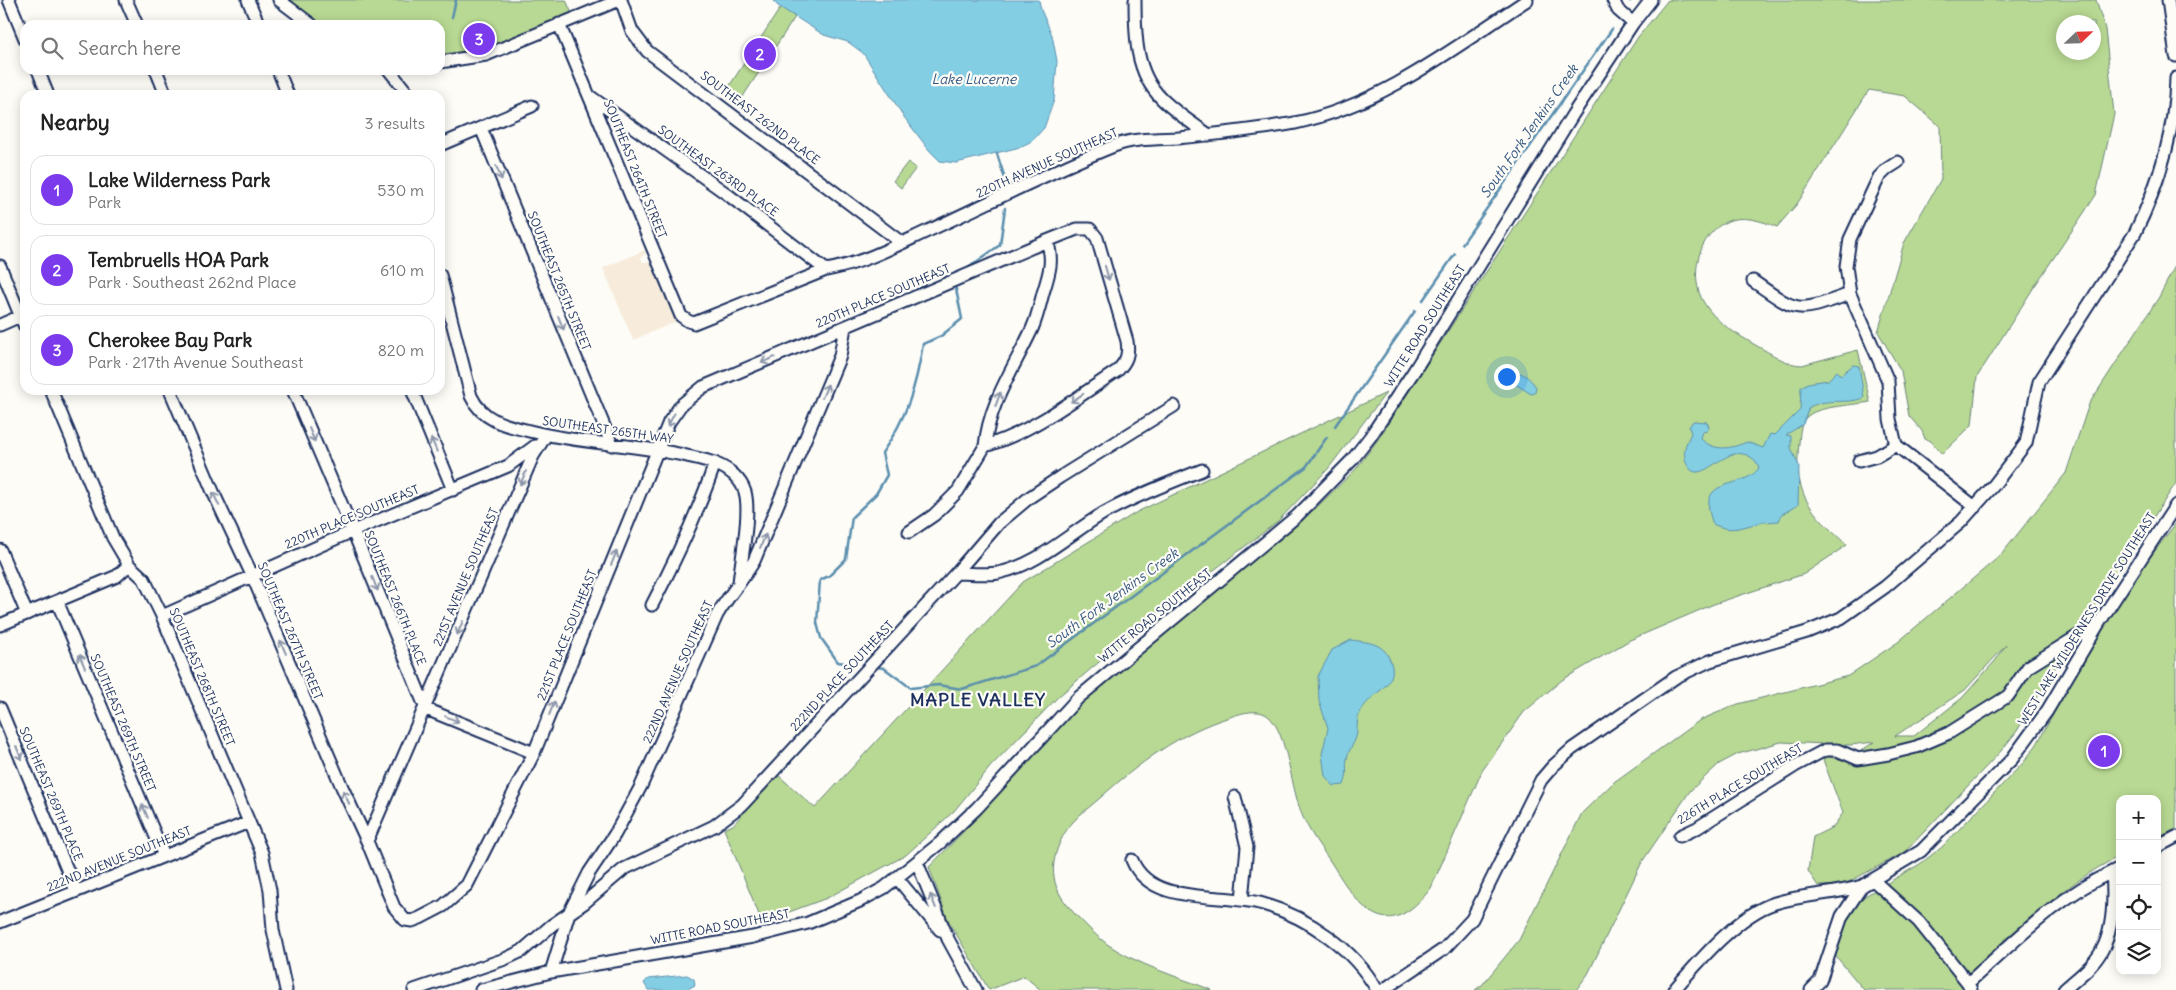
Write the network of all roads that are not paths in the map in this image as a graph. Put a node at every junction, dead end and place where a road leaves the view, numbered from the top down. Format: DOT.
graph roads {
  1 [pos="8,0"];
  2 [pos="126,0"];
  3 [pos="248,0"];
  4 [pos="279,0"];
  5 [pos="620,0"];
  6 [pos="1135,0"];
  7 [pos="1527,0"];
  8 [pos="1613,0"];
  9 [pos="1651,0"];
  10 [pos="2168,0"];
  11 [pos="135,20"];
  12 [pos="257,20"];
  13 [pos="305,20"];
  14 [pos="1633,23"];
  15 [pos="559,24"];
  16 [pos="20,28"];
  17 [pos="2176,56"];
  18 [pos="445,61"];
  19 [pos="40,75"];
  20 [pos="158,75"];
  21 [pos="280,75"];
  22 [pos="393,75"];
  23 [pos="2176,78"];
  24 [pos="46,90"];
  25 [pos="164,90"];
  26 [pos="286,90"];
  27 [pos="405,90"];
  28 [pos="591,97"];
  29 [pos="532,106"];
  30 [pos="481,128"];
  31 [pos="1208,135"];
  32 [pos="445,143"];
  33 [pos="1898,162"];
  34 [pos="1047,241"];
  35 [pos="902,243"];
  36 [pos="0,266"];
  37 [pos="826,270"];
  38 [pos="1753,281"];
  39 [pos="1850,294"];
  40 [pos="445,295"];
  41 [pos="20,310"];
  42 [pos="20,320"];
  43 [pos="688,321"];
  44 [pos="0,325"];
  45 [pos="845,327"];
  46 [pos="53,395"];
  47 [pos="172,395"];
  48 [pos="295,395"];
  49 [pos="414,395"];
  50 [pos="691,396"];
  51 [pos="1174,406"];
  52 [pos="546,435"];
  53 [pos="612,445"];
  54 [pos="1896,445"];
  55 [pos="985,446"];
  56 [pos="658,449"];
  57 [pos="1859,460"];
  58 [pos="715,463"];
  59 [pos="1202,470"];
  60 [pos="453,490"];
  61 [pos="2176,505"];
  62 [pos="1975,507"];
  63 [pos="354,531"];
  64 [pos="909,532"];
  65 [pos="0,550"];
  66 [pos="129,565"];
  67 [pos="956,573"];
  68 [pos="252,575"];
  69 [pos="739,583"];
  70 [pos="57,601"];
  71 [pos="652,605"];
  72 [pos="26,614"];
  73 [pos="162,616"];
  74 [pos="2099,623"];
  75 [pos="0,625"];
  76 [pos="0,708"];
  77 [pos="426,709"];
  78 [pos="534,753"];
  79 [pos="1235,797"];
  80 [pos="249,822"];
  81 [pos="1680,836"];
  82 [pos="2176,837"];
  83 [pos="367,841"];
  84 [pos="2161,845"];
  85 [pos="164,856"];
  86 [pos="1132,860"];
  87 [pos="917,862"];
  88 [pos="2116,870"];
  89 [pos="897,878"];
  90 [pos="1873,880"];
  91 [pos="467,885"];
  92 [pos="1862,886"];
  93 [pos="76,891"];
  94 [pos="1242,900"];
  95 [pos="569,913"];
  96 [pos="0,922"];
  97 [pos="948,939"];
  98 [pos="552,972"];
  99 [pos="1970,986"];
  100 [pos="286,990"];
  101 [pos="414,990"];
  102 [pos="481,990"];
  103 [pos="976,990"];
  104 [pos="1377,990"];
  105 [pos="1383,990"];
  106 [pos="1674,990"];
  107 [pos="1811,990"];
  108 [pos="2064,990"];
  1 -- 16 [label="street"];
  2 -- 11 [label="street"];
  3 -- 12 [label="street"];
  4 -- 13 [label="street"];
  5 -- 15 [label="street"];
  5 -- 35 [label="street, SOUTHEAST 262ND PLACE"];
  6 -- 31 [label="street"];
  7 -- 31 [label="street, 220TH AVENUE SOUTHEAST"];
  8 -- 14 [label="street"];
  9 -- 14 [label="street, WITTE ROAD SOUTHEAST"];
  10 -- 17 [label="street"];
  14 -- 87 [label="street, WITTE ROAD SOUTHEAST"];
  15 -- 18 [label="street"];
  15 -- 28 [label="street, SOUTHEAST 264TH STREET"];
  19 -- 24 [label="street"];
  20 -- 25 [label="street"];
  21 -- 26 [label="street"];
  22 -- 27 [label="street"];
  23 -- 62 [label="street"];
  28 -- 37 [label="street, SOUTHEAST 263RD PLACE"];
  28 -- 43 [label="street, SOUTHEAST 264TH STREET"];
  29 -- 30 [label="street"];
  30 -- 32 [label="street"];
  30 -- 53 [label="street, SOUTHEAST 265TH STREET, one-way"];
  31 -- 35 [label="street, 220TH AVENUE SOUTHEAST"];
  33 -- 39 [label="street"];
  34 -- 45 [label="street, 220TH PLACE SOUTHEAST"];
  55 -- 34 [label="street, one-way"];
  34 -- 55 [label="street, 220TH PLACE SOUTHEAST, one-way"];
  35 -- 37 [label="street, 220TH AVENUE SOUTHEAST"];
  36 -- 41 [label="street"];
  37 -- 43 [label="street, 220TH AVENUE SOUTHEAST"];
  38 -- 39 [label="street"];
  39 -- 54 [label="street"];
  40 -- 52 [label="street, SOUTHEAST 265TH WAY"];
  42 -- 44 [label="street"];
  45 -- 50 [label="street, 220TH PLACE SOUTHEAST, one-way"];
  69 -- 45 [label="street, 222ND AVENUE SOUTHEAST, one-way"];
  46 -- 66 [label="street, SOUTHEAST 268TH STREET"];
  68 -- 47 [label="street, SOUTHEAST 267TH STREET, one-way"];
  48 -- 63 [label="street, SOUTHEAST 266TH PLACE, one-way"];
  60 -- 49 [label="street, one-way"];
  50 -- 56 [label="street, 221ST PLACE SOUTHEAST, one-way"];
  51 -- 67 [label="street, 222ND PLACE SOUTHEAST"];
  52 -- 53 [label="street, SOUTHEAST 265TH WAY"];
  52 -- 60 [label="street, 220TH PLACE SOUTHEAST"];
  52 -- 77 [label="street, 221ST AVENUE SOUTHEAST, one-way"];
  53 -- 56 [label="street, SOUTHEAST 265TH WAY"];
  54 -- 57 [label="street"];
  54 -- 62 [label="street"];
  55 -- 64 [label="street"];
  56 -- 58 [label="street, SOUTHEAST 265TH WAY"];
  78 -- 56 [label="street, 221ST PLACE SOUTHEAST, one-way"];
  58 -- 69 [label="street, SOUTHEAST 265TH WAY"];
  58 -- 71 [label="street"];
  59 -- 67 [label="street"];
  60 -- 63 [label="street, 220TH PLACE SOUTHEAST"];
  61 -- 74 [label="street, WEST LAKE WILDERNESS DRIVE SOUTHEAST"];
  62 -- 105 [label="street"];
  63 -- 68 [label="street, 220TH PLACE SOUTHEAST"];
  63 -- 77 [label="street, SOUTHEAST 266TH PLACE, one-way"];
  65 -- 72 [label="street"];
  66 -- 70 [label="street"];
  66 -- 73 [label="street, SOUTHEAST 268TH STREET"];
  67 -- 95 [label="street, 222ND PLACE SOUTHEAST"];
  68 -- 73 [label="street, 220TH PLACE SOUTHEAST"];
  83 -- 68 [label="street, SOUTHEAST 267TH STREET, one-way"];
  69 -- 95 [label="street, 222ND AVENUE SOUTHEAST"];
  70 -- 72 [label="street"];
  85 -- 70 [label="street, SOUTHEAST 269TH STREET, one-way"];
  72 -- 75 [label="street"];
  73 -- 80 [label="street, SOUTHEAST 268TH STREET"];
  74 -- 81 [label="street, 226TH PLACE SOUTHEAST"];
  74 -- 90 [label="street, WEST LAKE WILDERNESS DRIVE SOUTHEAST"];
  76 -- 93 [label="street, SOUTHEAST 269TH PLACE, one-way"];
  77 -- 78 [label="street, one-way"];
  77 -- 83 [label="street, 221ST AVENUE SOUTHEAST"];
  78 -- 91 [label="street, 221ST PLACE SOUTHEAST"];
  79 -- 94 [label="street"];
  80 -- 85 [label="street, 222ND AVENUE SOUTHEAST"];
  80 -- 100 [label="street, SOUTHEAST 268TH STREET"];
  82 -- 84 [label="street"];
  83 -- 91 [label="street, SOUTHEAST 267TH STREET"];
  85 -- 93 [label="street, 222ND AVENUE SOUTHEAST"];
  86 -- 94 [label="street"];
  87 -- 89 [label="street, WITTE ROAD SOUTHEAST"];
  97 -- 87 [label="street, one-way"];
  88 -- 99 [label="street"];
  88 -- 108 [label="street"];
  89 -- 97 [label="street"];
  89 -- 98 [label="street, WITTE ROAD SOUTHEAST"];
  90 -- 92 [label="street, WEST LAKE WILDERNESS DRIVE SOUTHEAST"];
  90 -- 99 [label="street"];
  92 -- 106 [label="street"];
  92 -- 107 [label="street, WEST LAKE WILDERNESS DRIVE SOUTHEAST"];
  93 -- 96 [label="street, 222ND AVENUE SOUTHEAST"];
  94 -- 104 [label="street"];
  95 -- 98 [label="street"];
  95 -- 101 [label="street, 222ND PLACE SOUTHEAST"];
  97 -- 103 [label="street"];
  98 -- 102 [label="street, WITTE ROAD SOUTHEAST"];
}
